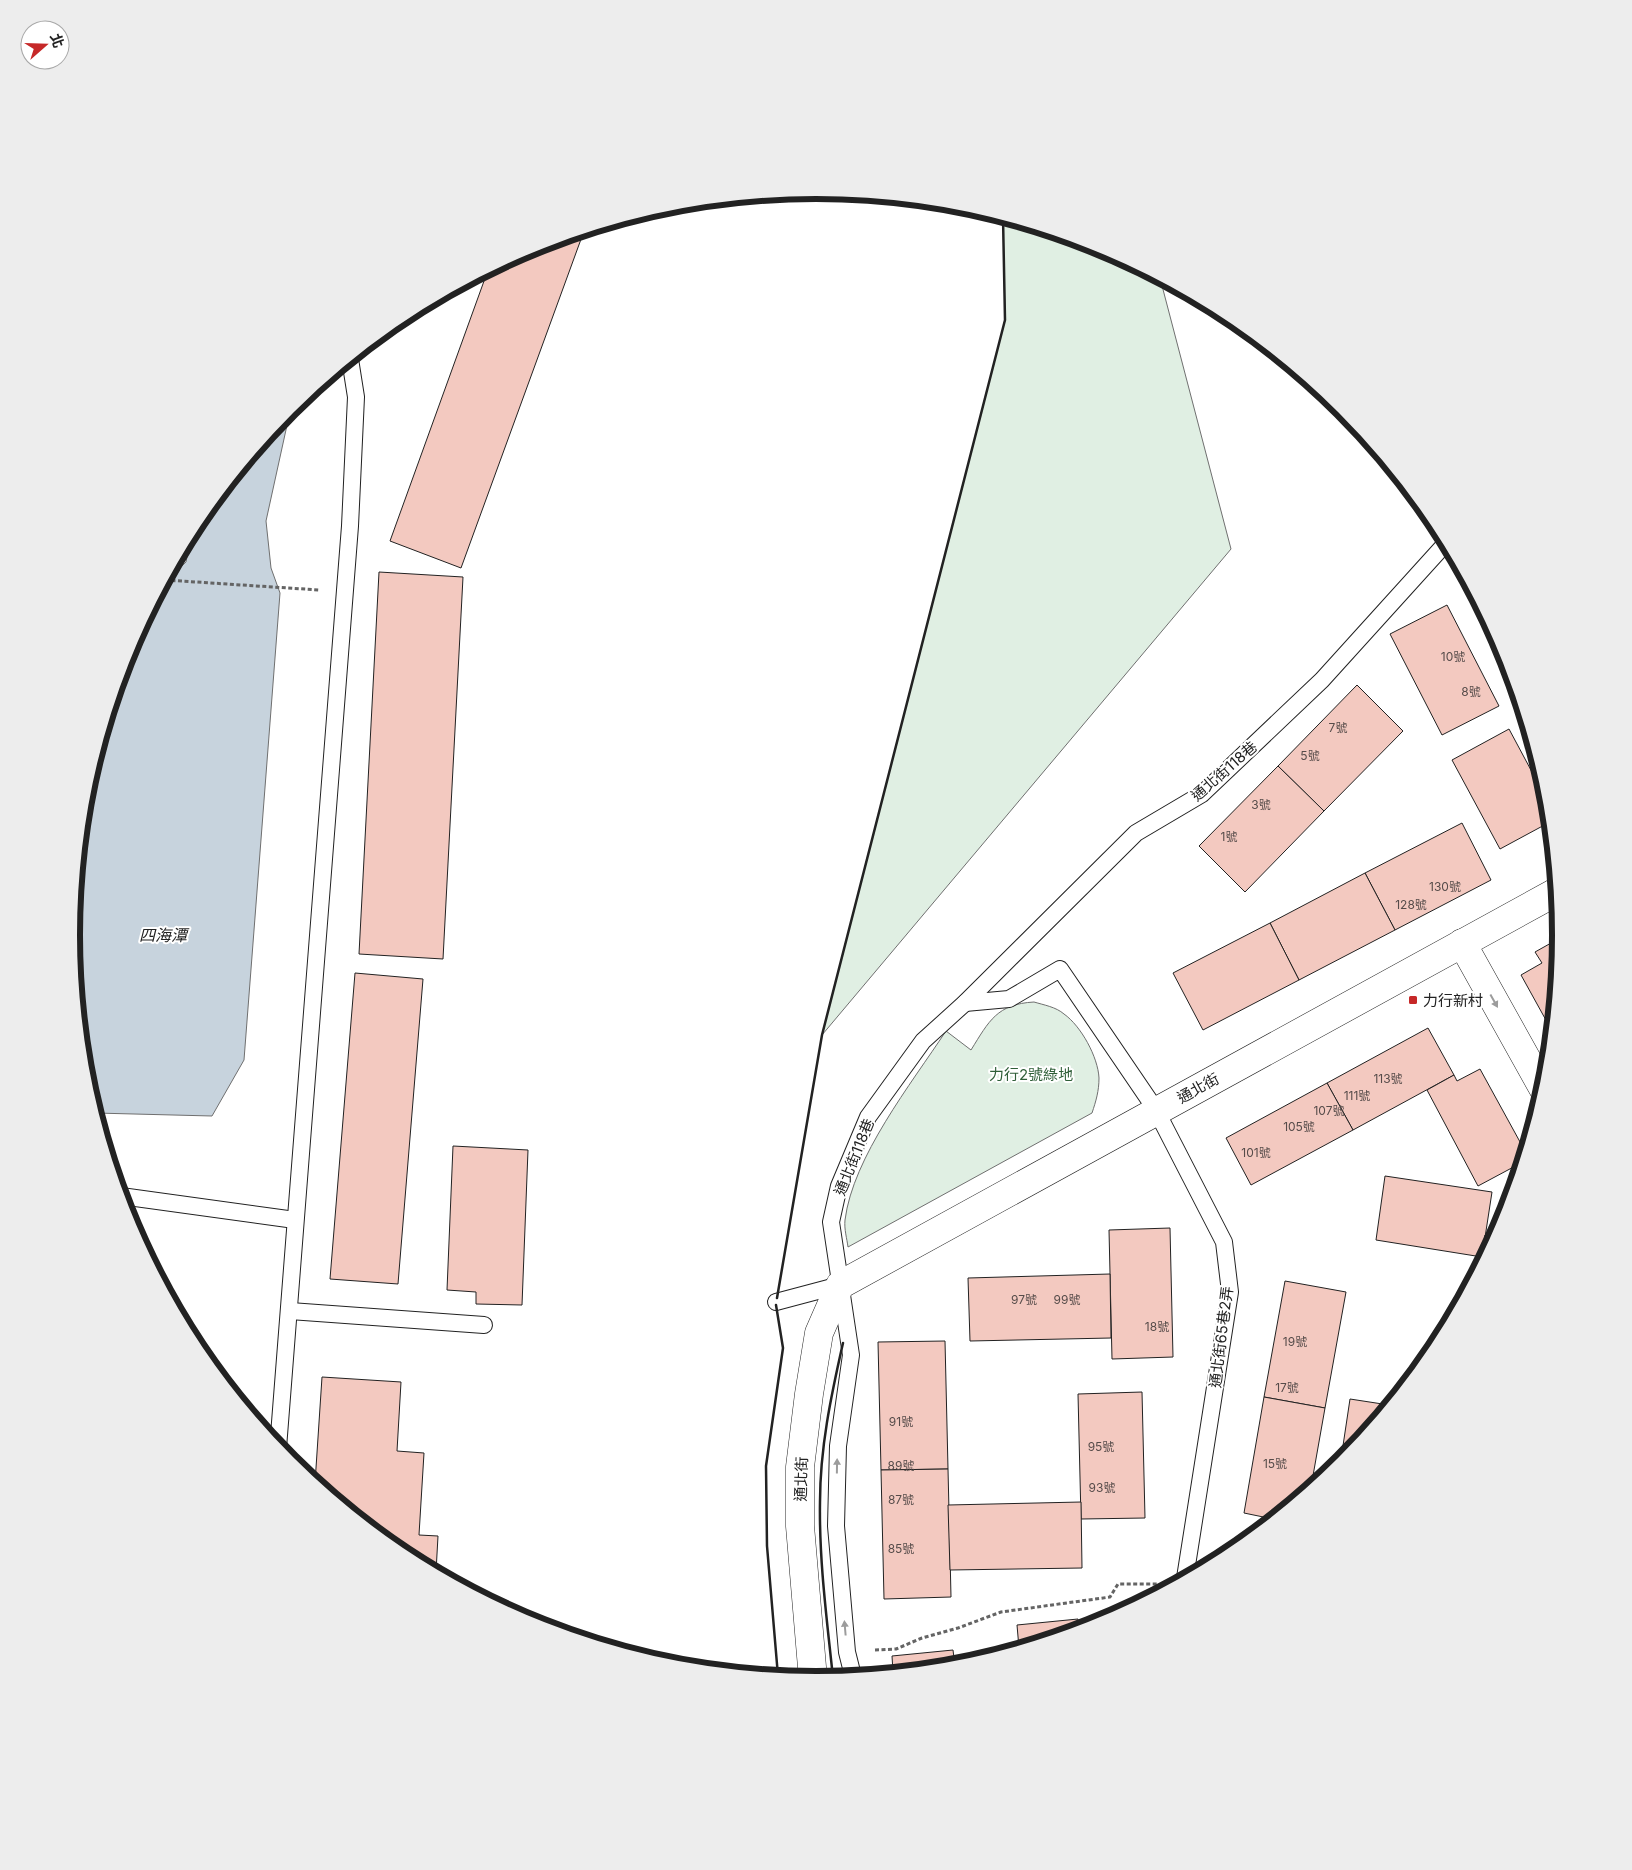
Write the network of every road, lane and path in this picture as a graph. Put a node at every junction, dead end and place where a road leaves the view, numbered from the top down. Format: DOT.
graph roads {
  1 [pos="351,365"];
  2 [pos="1441,548"];
  3 [pos="172,580"];
  4 [pos="344,592"];
  5 [pos="1550,895"];
  6 [pos="1462,943"];
  7 [pos="965,1003"];
  8 [pos="1538,1079"];
  9 [pos="1156,1110"];
  10 [pos="129,1197"];
  11 [pos="295,1220"];
  12 [pos="840,1285"];
  13 [pos="776,1302"];
  14 [pos="290,1311"];
  15 [pos="484,1324"];
  16 [pos="279,1437"];
  17 [pos="1186,1571"];
  18 [pos="1162,1584"];
  19 [pos="847,1652"];
  20 [pos="851,1670"];
  21 [pos="812,1671"];
  1 -- 4 [label="lane"];
  2 -- 7 [label="lane, 通北街118巷"];
  3 -- 4 [label="path"];
  4 -- 11 [label="lane"];
  5 -- 6 [label="street, 通北街"];
  6 -- 8 [label="street, one-way"];
  6 -- 9 [label="street, 通北街"];
  7 -- 9 [label="lane"];
  7 -- 12 [label="lane, 通北街118巷"];
  9 -- 12 [label="street, 通北街"];
  9 -- 17 [label="lane, 通北街65巷2弄"];
  10 -- 11 [label="lane"];
  11 -- 14 [label="lane"];
  12 -- 13 [label="lane"];
  19 -- 12 [label="lane, one-way"];
  12 -- 21 [label="street, 通北街"];
  14 -- 15 [label="lane"];
  14 -- 16 [label="lane"];
  18 -- 19 [label="path"];
  19 -- 20 [label="lane"];
}
